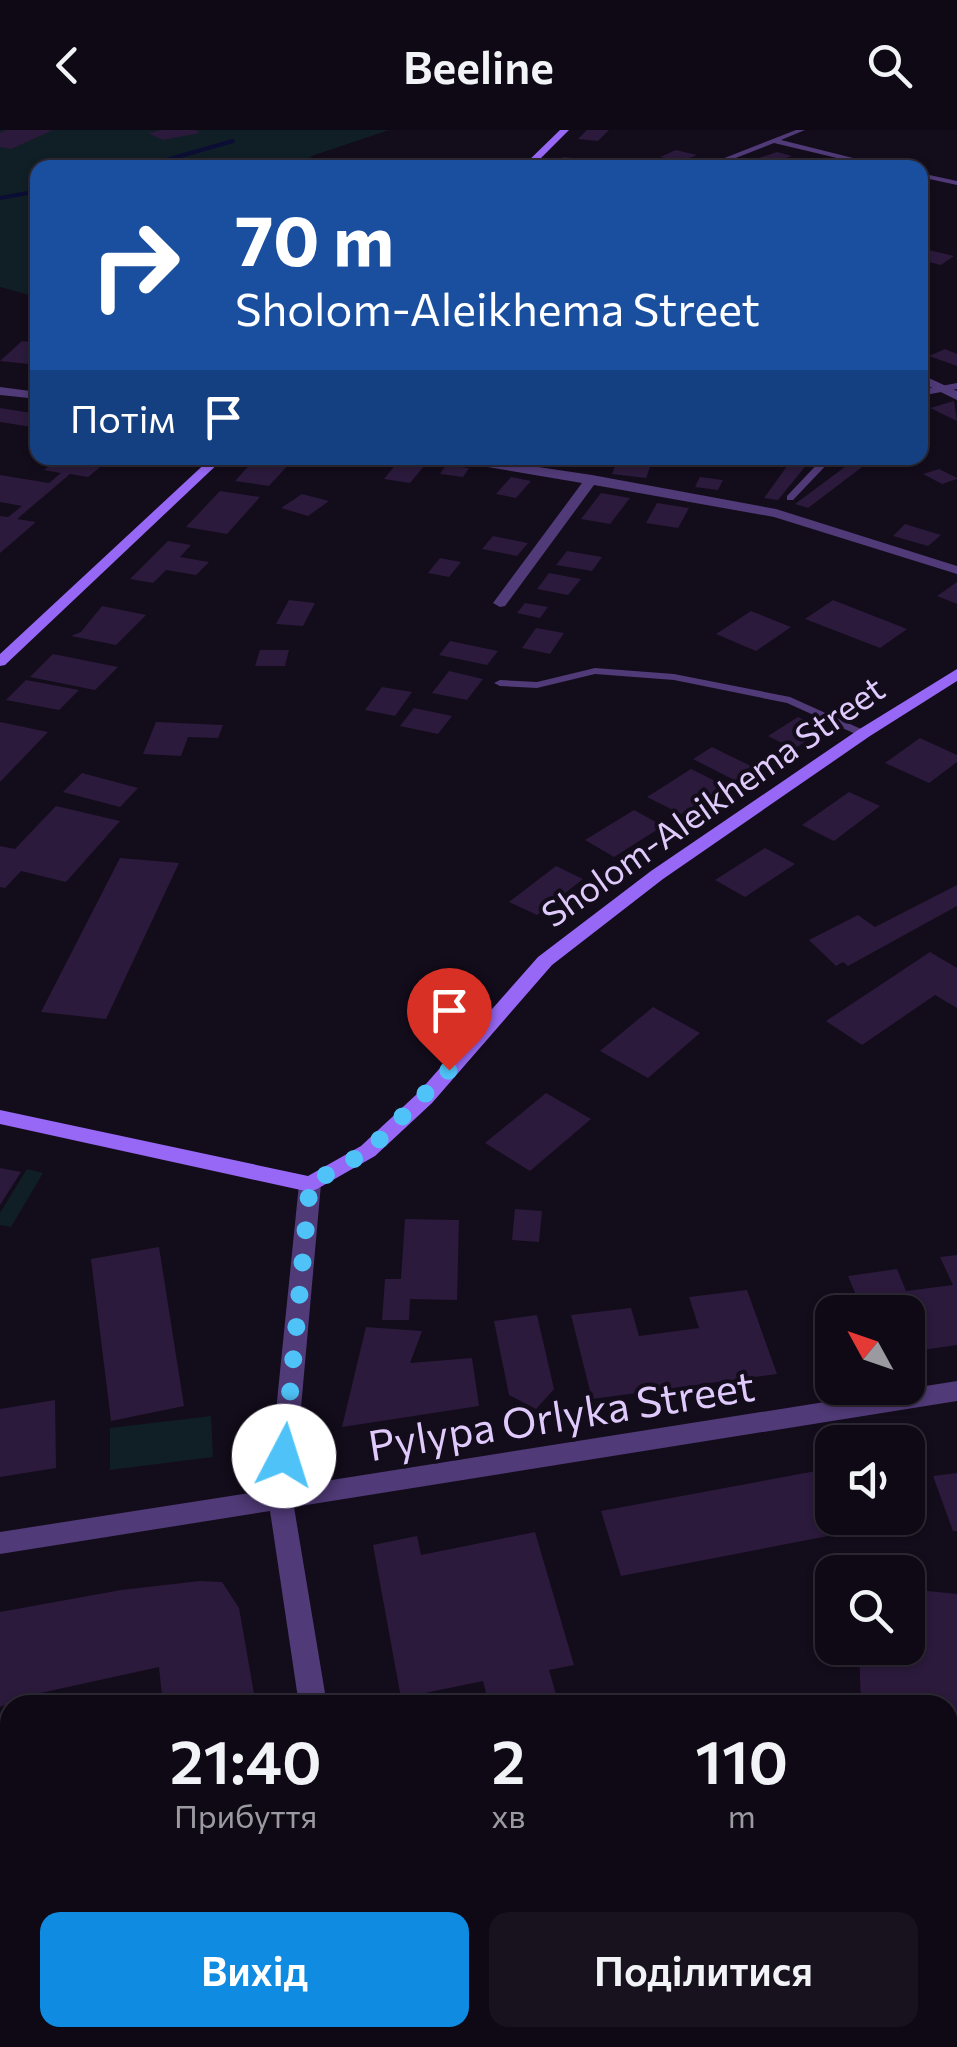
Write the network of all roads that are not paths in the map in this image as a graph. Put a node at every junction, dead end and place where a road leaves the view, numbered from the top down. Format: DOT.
graph roads {
  1 [pos="565,130"];
  2 [pos="802,130"];
  3 [pos="771,140"];
  4 [pos="534,160"];
  5 [pos="722,160"];
  6 [pos="856,160"];
  7 [pos="928,176"];
  8 [pos="957,183"];
  9 [pos="928,380"];
  10 [pos="0,391"];
  11 [pos="953,391"];
  12 [pos="928,393"];
  13 [pos="30,395"];
  14 [pos="211,465"];
  15 [pos="503,465"];
  16 [pos="821,465"];
  17 [pos="592,479"];
  18 [pos="790,498"];
  19 [pos="957,570"];
  20 [pos="500,603"];
  21 [pos="0,662"];
  22 [pos="957,674"];
  23 [pos="500,682"];
  24 [pos="864,733"];
  25 [pos="0,1118"];
  26 [pos="310,1184"];
  27 [pos="957,1391"];
  28 [pos="280,1498"];
  29 [pos="0,1543"];
  30 [pos="310,1695"];
  1 -- 4 [label="main road"];
  2 -- 3 [label="lane"];
  3 -- 5 [label="lane"];
  3 -- 6 [label="lane"];
  7 -- 8 [label="lane"];
  9 -- 11 [label="street"];
  10 -- 13 [label="street"];
  11 -- 12 [label="lane"];
  14 -- 21 [label="main road"];
  15 -- 17 [label="street"];
  16 -- 18 [label="lane"];
  17 -- 19 [label="street"];
  17 -- 20 [label="street"];
  22 -- 24 [label="main road, Sholom-Aleikhema Street"];
  23 -- 24 [label="lane"];
  24 -- 26 [label="main road, Sholom-Aleikhema Street"];
  25 -- 26 [label="main road"];
  26 -- 28 [label="street"];
  27 -- 28 [label="street, Pylypa Orlyka Street"];
  28 -- 29 [label="street, Pylypa Orlyka Street"];
  28 -- 30 [label="street"];
}
